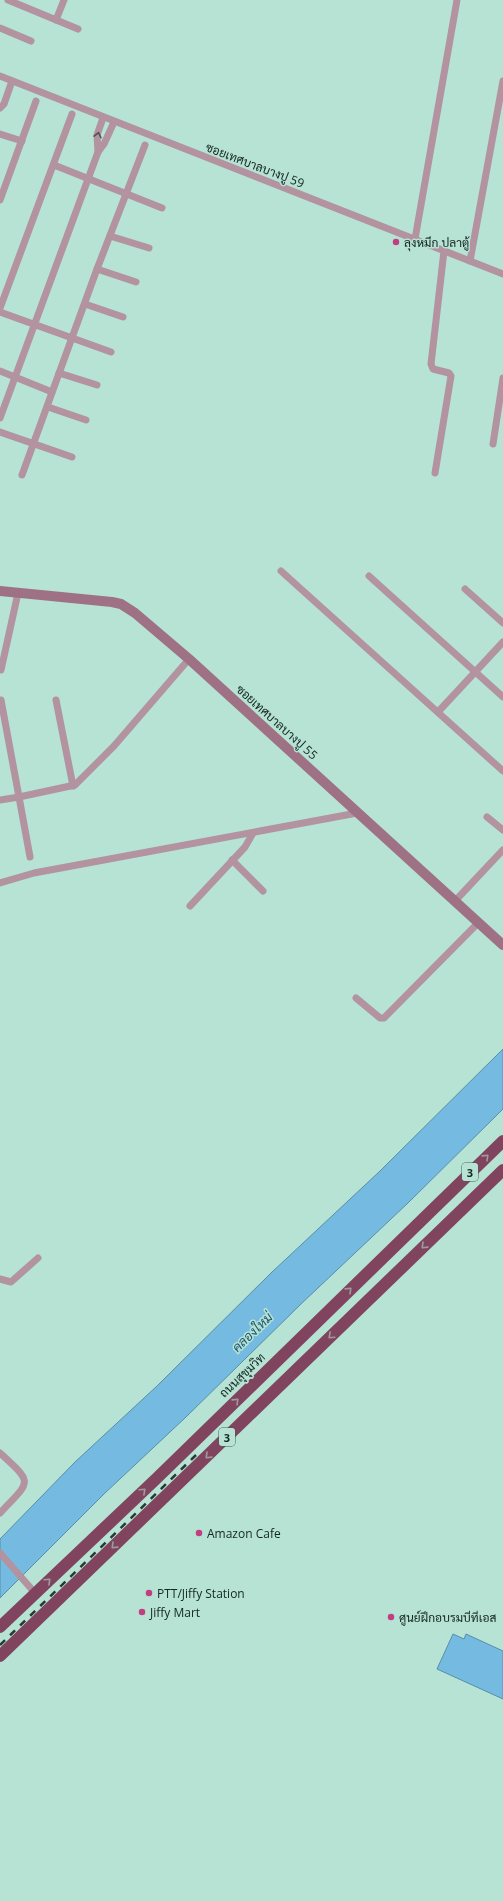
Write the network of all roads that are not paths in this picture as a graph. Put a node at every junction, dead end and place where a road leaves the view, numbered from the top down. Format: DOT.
graph roads {
  1 [pos="8,0"];
  2 [pos="64,0"];
  3 [pos="457,0"];
  4 [pos="56,20"];
  5 [pos="0,28"];
  6 [pos="78,29"];
  7 [pos="31,41"];
  8 [pos="1,76"];
  9 [pos="503,80"];
  10 [pos="12,81"];
  11 [pos="0,85"];
  12 [pos="36,101"];
  13 [pos="0,108"];
  14 [pos="72,114"];
  15 [pos="104,118"];
  16 [pos="114,122"];
  17 [pos="0,134"];
  18 [pos="22,141"];
  19 [pos="145,145"];
  20 [pos="98,152"];
  21 [pos="54,165"];
  22 [pos="88,178"];
  23 [pos="126,195"];
  24 [pos="0,200"];
  25 [pos="162,208"];
  26 [pos="110,236"];
  27 [pos="416,239"];
  28 [pos="149,248"];
  29 [pos="444,250"];
  30 [pos="470,261"];
  31 [pos="97,269"];
  32 [pos="503,274"];
  33 [pos="136,282"];
  34 [pos="85,304"];
  35 [pos="0,308"];
  36 [pos="0,312"];
  37 [pos="123,317"];
  38 [pos="34,325"];
  39 [pos="72,339"];
  40 [pos="111,352"];
  41 [pos="0,371"];
  42 [pos="59,373"];
  43 [pos="15,377"];
  44 [pos="503,378"];
  45 [pos="97,385"];
  46 [pos="52,392"];
  47 [pos="48,406"];
  48 [pos="0,418"];
  49 [pos="500,419"];
  50 [pos="86,420"];
  51 [pos="0,432"];
  52 [pos="33,443"];
  53 [pos="493,444"];
  54 [pos="72,457"];
  55 [pos="435,473"];
  56 [pos="22,475"];
  57 [pos="281,571"];
  58 [pos="369,576"];
  59 [pos="465,589"];
  60 [pos="0,591"];
  61 [pos="18,593"];
  62 [pos="503,623"];
  63 [pos="503,642"];
  64 [pos="189,659"];
  65 [pos="1,670"];
  66 [pos="476,672"];
  67 [pos="503,697"];
  68 [pos="1,700"];
  69 [pos="56,700"];
  70 [pos="438,712"];
  71 [pos="503,771"];
  72 [pos="73,786"];
  73 [pos="19,797"];
  74 [pos="0,800"];
  75 [pos="357,813"];
  76 [pos="487,817"];
  77 [pos="503,830"];
  78 [pos="253,833"];
  79 [pos="503,850"];
  80 [pos="30,857"];
  81 [pos="232,860"];
  82 [pos="0,883"];
  83 [pos="263,891"];
  84 [pos="455,901"];
  85 [pos="190,906"];
  86 [pos="478,923"];
  87 [pos="503,945"];
  88 [pos="356,998"];
  89 [pos="503,1141"];
  90 [pos="503,1170"];
  91 [pos="438,1204"];
  92 [pos="452,1219"];
  93 [pos="38,1258"];
  94 [pos="0,1279"];
  95 [pos="0,1453"];
  96 [pos="0,1513"];
  97 [pos="0,1553"];
  98 [pos="35,1593"];
  99 [pos="0,1627"];
  100 [pos="0,1656"];
  1 -- 4 [label="street"];
  2 -- 4 [label="street"];
  3 -- 27 [label="street"];
  4 -- 6 [label="street"];
  5 -- 7 [label="street"];
  8 -- 10 [label="street, ซอยเทศบาลบางปู 59"];
  8 -- 11 [label="street"];
  9 -- 30 [label="street"];
  10 -- 13 [label="street"];
  10 -- 15 [label="street, ซอยเทศบาลบางปู 59"];
  12 -- 18 [label="street"];
  14 -- 21 [label="street"];
  15 -- 16 [label="street, ซอยเทศบาลบางปู 59"];
  20 -- 15 [label="street, one-way"];
  16 -- 20 [label="street"];
  16 -- 27 [label="street, ซอยเทศบาลบางปู 59"];
  17 -- 18 [label="street"];
  18 -- 24 [label="street"];
  19 -- 23 [label="street"];
  20 -- 22 [label="street"];
  21 -- 22 [label="street"];
  21 -- 35 [label="street"];
  22 -- 23 [label="street"];
  22 -- 38 [label="street"];
  23 -- 25 [label="street"];
  23 -- 26 [label="street"];
  26 -- 28 [label="street"];
  26 -- 31 [label="street"];
  27 -- 29 [label="street, ซอยเทศบาลบางปู 59"];
  29 -- 30 [label="street, ซอยเทศบาลบางปู 59"];
  29 -- 55 [label="street"];
  30 -- 32 [label="street, ซอยเทศบาลบางปู 59"];
  31 -- 33 [label="street"];
  31 -- 34 [label="street"];
  34 -- 37 [label="street"];
  34 -- 39 [label="street"];
  36 -- 38 [label="street"];
  38 -- 39 [label="street"];
  38 -- 43 [label="street"];
  39 -- 40 [label="street"];
  39 -- 42 [label="street"];
  41 -- 43 [label="street"];
  42 -- 45 [label="street"];
  42 -- 46 [label="street"];
  43 -- 46 [label="street"];
  43 -- 48 [label="street"];
  44 -- 49 [label="street"];
  46 -- 47 [label="street"];
  47 -- 50 [label="street"];
  47 -- 52 [label="street"];
  49 -- 53 [label="street"];
  51 -- 52 [label="street"];
  52 -- 54 [label="street"];
  52 -- 56 [label="street"];
  57 -- 70 [label="street"];
  58 -- 66 [label="street"];
  59 -- 62 [label="street"];
  60 -- 61 [label="street, ซอยเทศบาลบางปู 55"];
  61 -- 64 [label="street, ซอยเทศบาลบางปู 55"];
  61 -- 65 [label="street"];
  63 -- 66 [label="street"];
  64 -- 72 [label="street"];
  64 -- 75 [label="street, ซอยเทศบาลบางปู 55"];
  66 -- 67 [label="street"];
  66 -- 70 [label="street"];
  68 -- 73 [label="street"];
  69 -- 72 [label="street"];
  70 -- 71 [label="street"];
  72 -- 73 [label="street"];
  73 -- 74 [label="street"];
  73 -- 80 [label="street"];
  75 -- 78 [label="street"];
  75 -- 84 [label="street, ซอยเทศบาลบางปู 55"];
  76 -- 77 [label="street"];
  78 -- 81 [label="street"];
  78 -- 82 [label="street"];
  79 -- 84 [label="street"];
  81 -- 83 [label="street"];
  81 -- 85 [label="street"];
  84 -- 86 [label="street, ซอยเทศบาลบางปู 55"];
  86 -- 87 [label="street, ซอยเทศบาลบางปู 55"];
  86 -- 88 [label="street"];
  91 -- 89 [label="highway, ถนนสุขุมวิท / 3, one-way"];
  90 -- 92 [label="highway, 3"];
  91 -- 92 [label="highway"];
  98 -- 91 [label="highway, ถนนสุขุมวิท / 3, one-way"];
  92 -- 100 [label="highway, 3, one-way"];
  93 -- 94 [label="street"];
  95 -- 96 [label="street"];
  97 -- 98 [label="street"];
  98 -- 99 [label="highway, ถนนสุขุมวิท / 3"];
}
